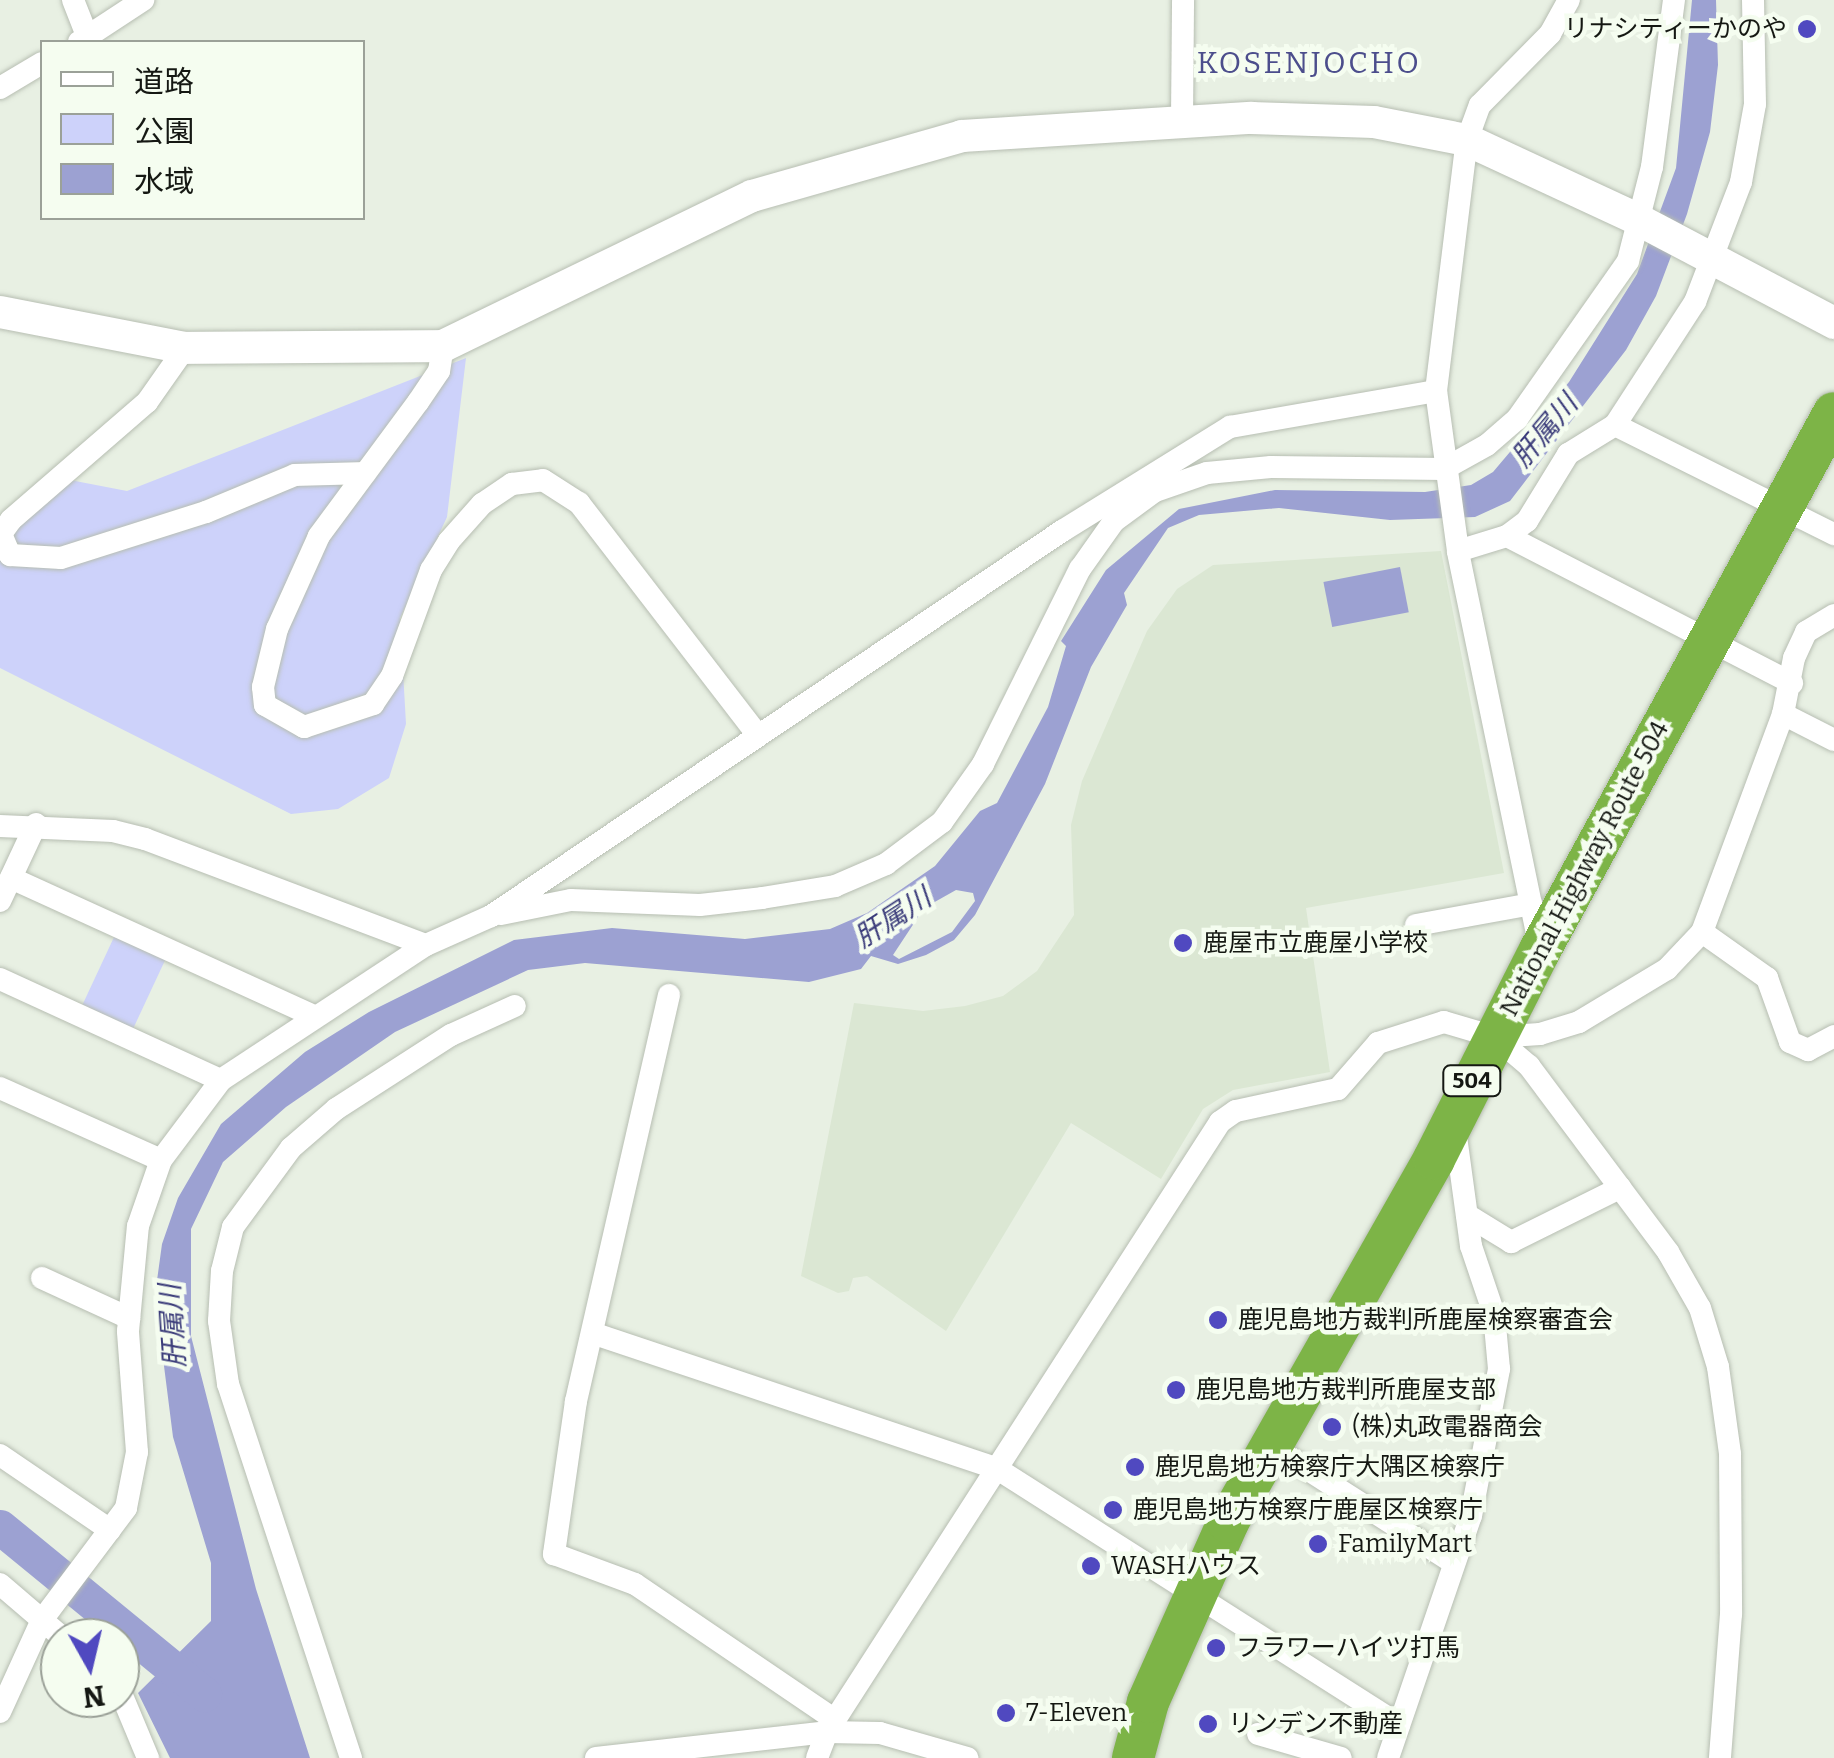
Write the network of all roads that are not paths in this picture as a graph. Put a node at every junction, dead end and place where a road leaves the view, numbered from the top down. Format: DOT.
graph roads {
  1 [pos="73,0"];
  2 [pos="143,0"];
  3 [pos="1183,0"];
  4 [pos="1569,0"];
  5 [pos="1674,0"];
  6 [pos="1753,0"];
  7 [pos="83,40"];
  8 [pos="40,64"];
  9 [pos="0,88"];
  10 [pos="1182,120"];
  11 [pos="1467,140"];
  12 [pos="1639,220"];
  13 [pos="1710,258"];
  14 [pos="0,312"];
  15 [pos="1834,323"];
  16 [pos="443,346"];
  17 [pos="185,348"];
  18 [pos="1436,391"];
  19 [pos="1834,414"];
  20 [pos="1615,425"];
  21 [pos="1444,469"];
  22 [pos="366,472"];
  23 [pos="1782,509"];
  24 [pos="1834,534"];
  25 [pos="1507,536"];
  26 [pos="1458,550"];
  27 [pos="1834,615"];
  28 [pos="1711,638"];
  29 [pos="1792,683"];
  30 [pos="1783,714"];
  31 [pos="757,734"];
  32 [pos="1834,740"];
  33 [pos="36,824"];
  34 [pos="0,826"];
  35 [pos="11,878"];
  36 [pos="0,901"];
  37 [pos="1531,904"];
  38 [pos="491,916"];
  39 [pos="1416,925"];
  40 [pos="1702,932"];
  41 [pos="426,945"];
  42 [pos="1540,950"];
  43 [pos="0,980"];
  44 [pos="669,995"];
  45 [pos="515,1006"];
  46 [pos="312,1015"];
  47 [pos="1496,1036"];
  48 [pos="1834,1036"];
  49 [pos="221,1080"];
  50 [pos="0,1088"];
  51 [pos="1453,1116"];
  52 [pos="161,1160"];
  53 [pos="1620,1188"];
  54 [pos="1467,1215"];
  55 [pos="42,1278"];
  56 [pos="128,1318"];
  57 [pos="595,1334"];
  58 [pos="1270,1446"];
  59 [pos="0,1455"];
  60 [pos="996,1468"];
  61 [pos="106,1536"];
  62 [pos="1454,1564"];
  63 [pos="0,1584"];
  64 [pos="1192,1594"];
  65 [pos="40,1618"];
  66 [pos="44,1618"];
  67 [pos="40,1624"];
  68 [pos="0,1712"];
  69 [pos="131,1718"];
  70 [pos="831,1726"];
  71 [pos="1398,1726"];
  72 [pos="1258,1734"];
  73 [pos="644,1755"];
  74 [pos="148,1758"];
  75 [pos="351,1758"];
  76 [pos="596,1758"];
  77 [pos="818,1758"];
  78 [pos="967,1758"];
  79 [pos="1133,1758"];
  80 [pos="1340,1758"];
  81 [pos="1388,1758"];
  82 [pos="1720,1758"];
  1 -- 7 [label="street"];
  2 -- 7 [label="street"];
  3 -- 10 [label="street"];
  4 -- 11 [label="street"];
  5 -- 12 [label="street"];
  6 -- 13 [label="street"];
  8 -- 9 [label="street"];
  10 -- 11 [label="street"];
  10 -- 16 [label="street"];
  11 -- 12 [label="street"];
  11 -- 18 [label="street"];
  12 -- 13 [label="street"];
  12 -- 21 [label="street"];
  13 -- 15 [label="street"];
  13 -- 20 [label="street"];
  14 -- 17 [label="street"];
  16 -- 17 [label="street"];
  16 -- 22 [label="street"];
  17 -- 22 [label="street"];
  18 -- 21 [label="street"];
  18 -- 31 [label="street"];
  19 -- 23 [label="highway, National Highway Route 504 / 504"];
  20 -- 23 [label="street"];
  20 -- 25 [label="street"];
  21 -- 26 [label="street"];
  21 -- 38 [label="street"];
  22 -- 31 [label="street"];
  23 -- 24 [label="street"];
  23 -- 28 [label="highway, National Highway Route 504 / 504"];
  25 -- 26 [label="street"];
  25 -- 28 [label="street"];
  26 -- 37 [label="street"];
  27 -- 29 [label="street"];
  28 -- 29 [label="street"];
  28 -- 42 [label="highway, National Highway Route 504 / 504"];
  29 -- 30 [label="street"];
  30 -- 32 [label="street"];
  30 -- 40 [label="street"];
  31 -- 38 [label="street"];
  33 -- 34 [label="street"];
  33 -- 35 [label="street"];
  33 -- 41 [label="street"];
  35 -- 36 [label="street"];
  35 -- 46 [label="street"];
  37 -- 39 [label="street"];
  37 -- 42 [label="street"];
  38 -- 41 [label="street"];
  40 -- 47 [label="street"];
  40 -- 48 [label="street"];
  41 -- 46 [label="street"];
  42 -- 47 [label="highway, National Highway Route 504 / 504"];
  43 -- 49 [label="street"];
  44 -- 57 [label="street"];
  45 -- 75 [label="street"];
  46 -- 49 [label="street"];
  47 -- 51 [label="highway, National Highway Route 504 / 504"];
  47 -- 53 [label="street"];
  47 -- 60 [label="street"];
  49 -- 52 [label="street"];
  50 -- 52 [label="street"];
  51 -- 54 [label="street"];
  51 -- 58 [label="highway, National Highway Route 504 / 504"];
  52 -- 56 [label="street"];
  53 -- 54 [label="street"];
  53 -- 82 [label="street"];
  54 -- 62 [label="street"];
  55 -- 56 [label="street"];
  56 -- 61 [label="street"];
  57 -- 60 [label="street"];
  57 -- 70 [label="street"];
  58 -- 62 [label="street"];
  58 -- 64 [label="highway, National Highway Route 504 / 504"];
  59 -- 61 [label="street"];
  60 -- 64 [label="street"];
  60 -- 70 [label="street"];
  61 -- 66 [label="street"];
  62 -- 71 [label="street"];
  63 -- 65 [label="street"];
  64 -- 71 [label="street"];
  64 -- 79 [label="highway, National Highway Route 504 / 504"];
  67 -- 68 [label="street"];
  69 -- 74 [label="street"];
  70 -- 73 [label="street"];
  70 -- 77 [label="street"];
  70 -- 78 [label="street"];
  71 -- 81 [label="street"];
  72 -- 80 [label="street"];
  73 -- 76 [label="street"];
}
